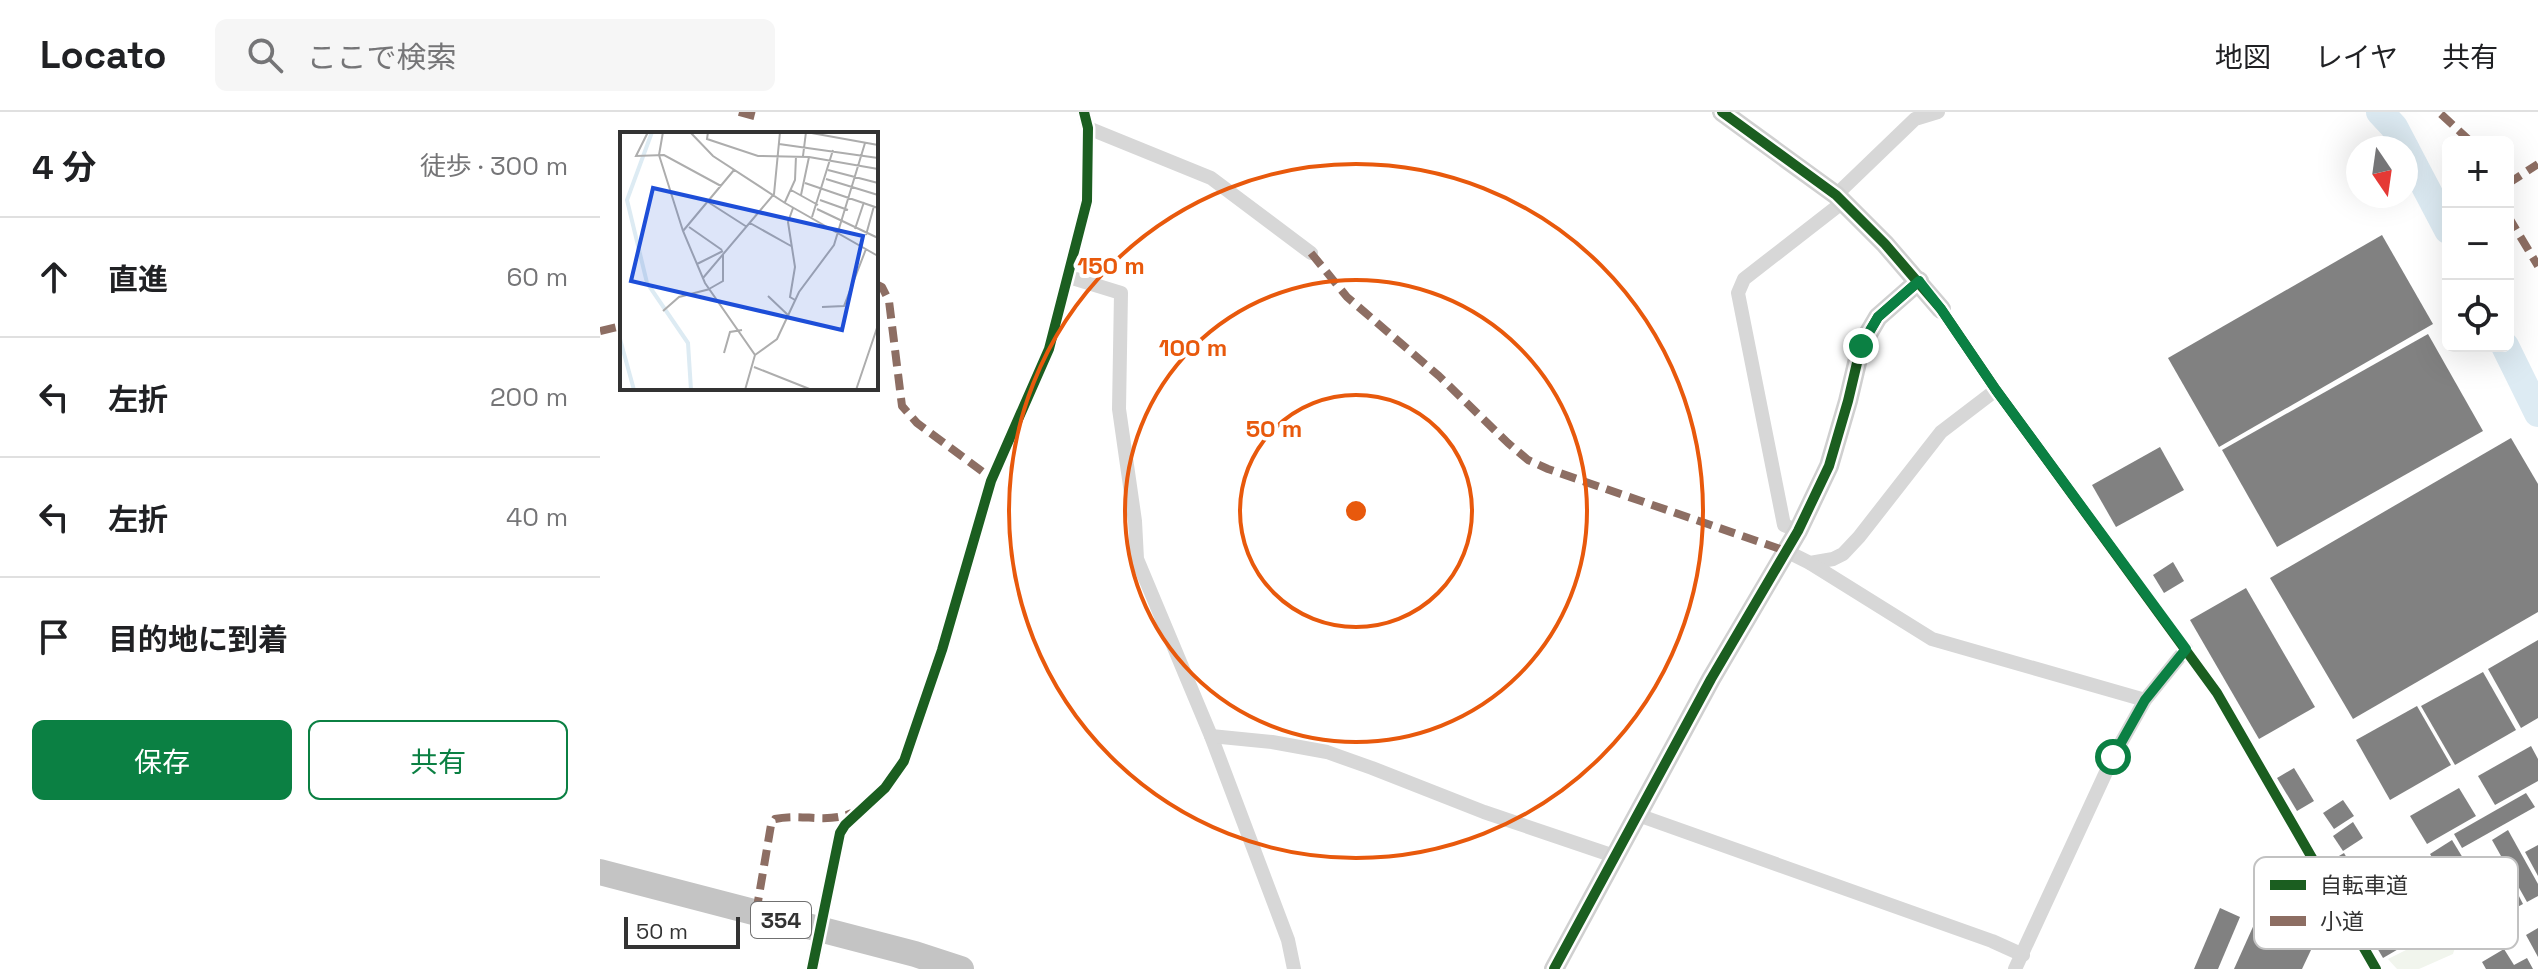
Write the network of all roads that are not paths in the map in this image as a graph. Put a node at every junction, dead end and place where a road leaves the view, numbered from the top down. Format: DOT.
graph roads {
  1 [pos="1084,112"];
  2 [pos="1722,112"];
  3 [pos="1938,112"];
  4 [pos="1088,128"];
  5 [pos="1840,199"];
  6 [pos="1311,253"];
  7 [pos="1069,277"];
  8 [pos="1919,281"];
  9 [pos="1941,309"];
  10 [pos="1996,390"];
  11 [pos="1798,531"];
  12 [pos="1786,551"];
  13 [pos="1810,563"];
  14 [pos="2186,649"];
  15 [pos="2145,700"];
  16 [pos="1211,736"];
  17 [pos="1638,815"];
  18 [pos="1614,856"];
  19 [pos="2311,857"];
  20 [pos="600,872"];
  21 [pos="821,931"];
  22 [pos="2364,949"];
  23 [pos="2023,955"];
  24 [pos="812,969"];
  25 [pos="961,969"];
  26 [pos="1294,969"];
  27 [pos="1554,969"];
  28 [pos="2015,969"];
  29 [pos="2376,969"];
  1 -- 4 [label="street"];
  2 -- 5 [label="street"];
  3 -- 5 [label="street"];
  4 -- 6 [label="street"];
  4 -- 7 [label="street"];
  5 -- 8 [label="street"];
  5 -- 11 [label="street"];
  7 -- 16 [label="street"];
  7 -- 21 [label="street"];
  8 -- 9 [label="street"];
  8 -- 11 [label="street"];
  9 -- 10 [label="street"];
  10 -- 13 [label="street"];
  10 -- 14 [label="street"];
  11 -- 12 [label="street"];
  12 -- 13 [label="street"];
  12 -- 17 [label="street"];
  13 -- 15 [label="street"];
  14 -- 15 [label="street"];
  14 -- 19 [label="street"];
  15 -- 23 [label="street"];
  16 -- 18 [label="street"];
  16 -- 26 [label="street"];
  17 -- 18 [label="street"];
  17 -- 23 [label="street"];
  18 -- 27 [label="street"];
  20 -- 21 [label="highway, 354"];
  21 -- 24 [label="street"];
  21 -- 25 [label="highway, 354"];
  22 -- 29 [label="street"];
  23 -- 28 [label="street"];
}
